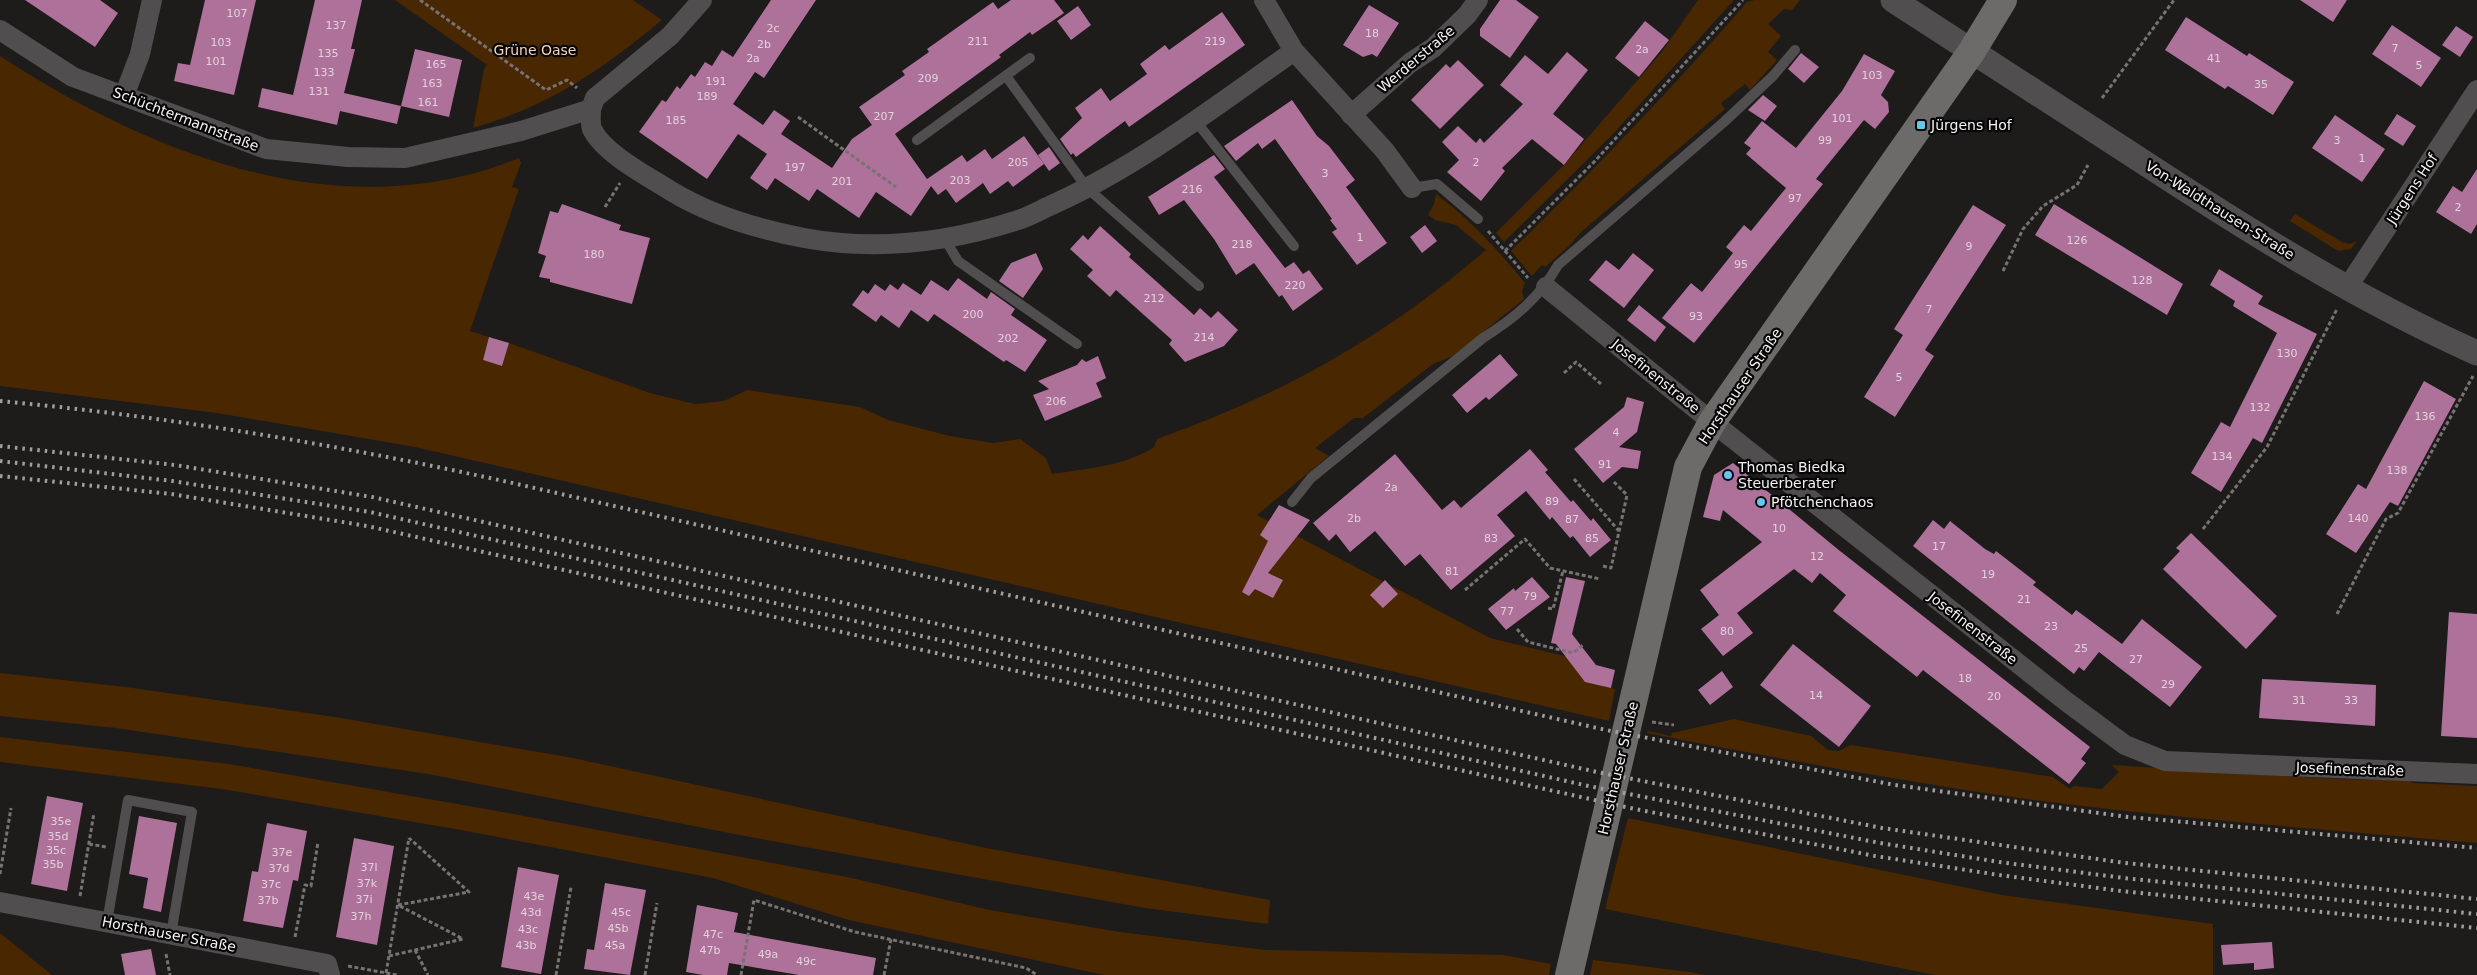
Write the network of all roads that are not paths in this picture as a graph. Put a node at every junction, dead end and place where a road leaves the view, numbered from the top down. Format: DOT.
graph roads {
  1 [pos="152,0"];
  2 [pos="702,0"];
  3 [pos="1264,0"];
  4 [pos="1478,0"];
  5 [pos="1893,0"];
  6 [pos="2003,0"];
  7 [pos="0,30"];
  8 [pos="1795,50"];
  9 [pos="1294,51"];
  10 [pos="1972,51"];
  11 [pos="1030,58"];
  12 [pos="1006,76"];
  13 [pos="2477,90"];
  14 [pos="124,96"];
  15 [pos="592,106"];
  16 [pos="1351,115"];
  17 [pos="1195,120"];
  18 [pos="917,140"];
  19 [pos="1087,188"];
  20 [pos="1412,188"];
  21 [pos="1478,218"];
  22 [pos="945,239"];
  23 [pos="1294,246"];
  24 [pos="1199,286"];
  25 [pos="1546,287"];
  26 [pos="2347,288"];
  27 [pos="1077,344"];
  28 [pos="2477,353"];
  29 [pos="1712,422"];
  30 [pos="1292,502"];
  31 [pos="2477,774"];
  32 [pos="0,902"];
  33 [pos="107,922"];
  34 [pos="171,934"];
  35 [pos="328,970"];
  36 [pos="1569,975"];
  1 -- 14 [label="street"];
  2 -- 15 [label="street, Schüchtermannstraße"];
  3 -- 9 [label="street"];
  4 -- 16 [label="street, Werderstraße"];
  5 -- 10 [label="street, Von-Waldthausen-Straße"];
  6 -- 10 [label="main road, Horsthauser Straße"];
  7 -- 14 [label="street, Schüchtermannstraße"];
  8 -- 25 [label="lane"];
  9 -- 16 [label="street"];
  9 -- 17 [label="street"];
  10 -- 26 [label="street, Von-Waldthausen-Straße"];
  10 -- 29 [label="main road, Horsthauser Straße"];
  11 -- 12 [label="lane"];
  12 -- 18 [label="lane"];
  12 -- 19 [label="lane"];
  13 -- 26 [label="street, Jürgens Hof"];
  14 -- 15 [label="street, Schüchtermannstraße"];
  15 -- 22 [label="street"];
  16 -- 20 [label="street"];
  17 -- 19 [label="street"];
  17 -- 23 [label="lane"];
  19 -- 22 [label="street"];
  19 -- 24 [label="lane"];
  20 -- 21 [label="lane"];
  22 -- 27 [label="lane"];
  25 -- 29 [label="street, Josefinenstraße"];
  25 -- 30 [label="lane"];
  26 -- 28 [label="street, Von-Waldthausen-Straße"];
  29 -- 31 [label="street, Josefinenstraße"];
  29 -- 36 [label="main road, Horsthauser Straße"];
  32 -- 33 [label="street, Horsthauser Straße"];
  33 -- 34 [label="street, Horsthauser Straße"];
  33 -- 34 [label="lane"];
  34 -- 35 [label="street, Horsthauser Straße"];
}
